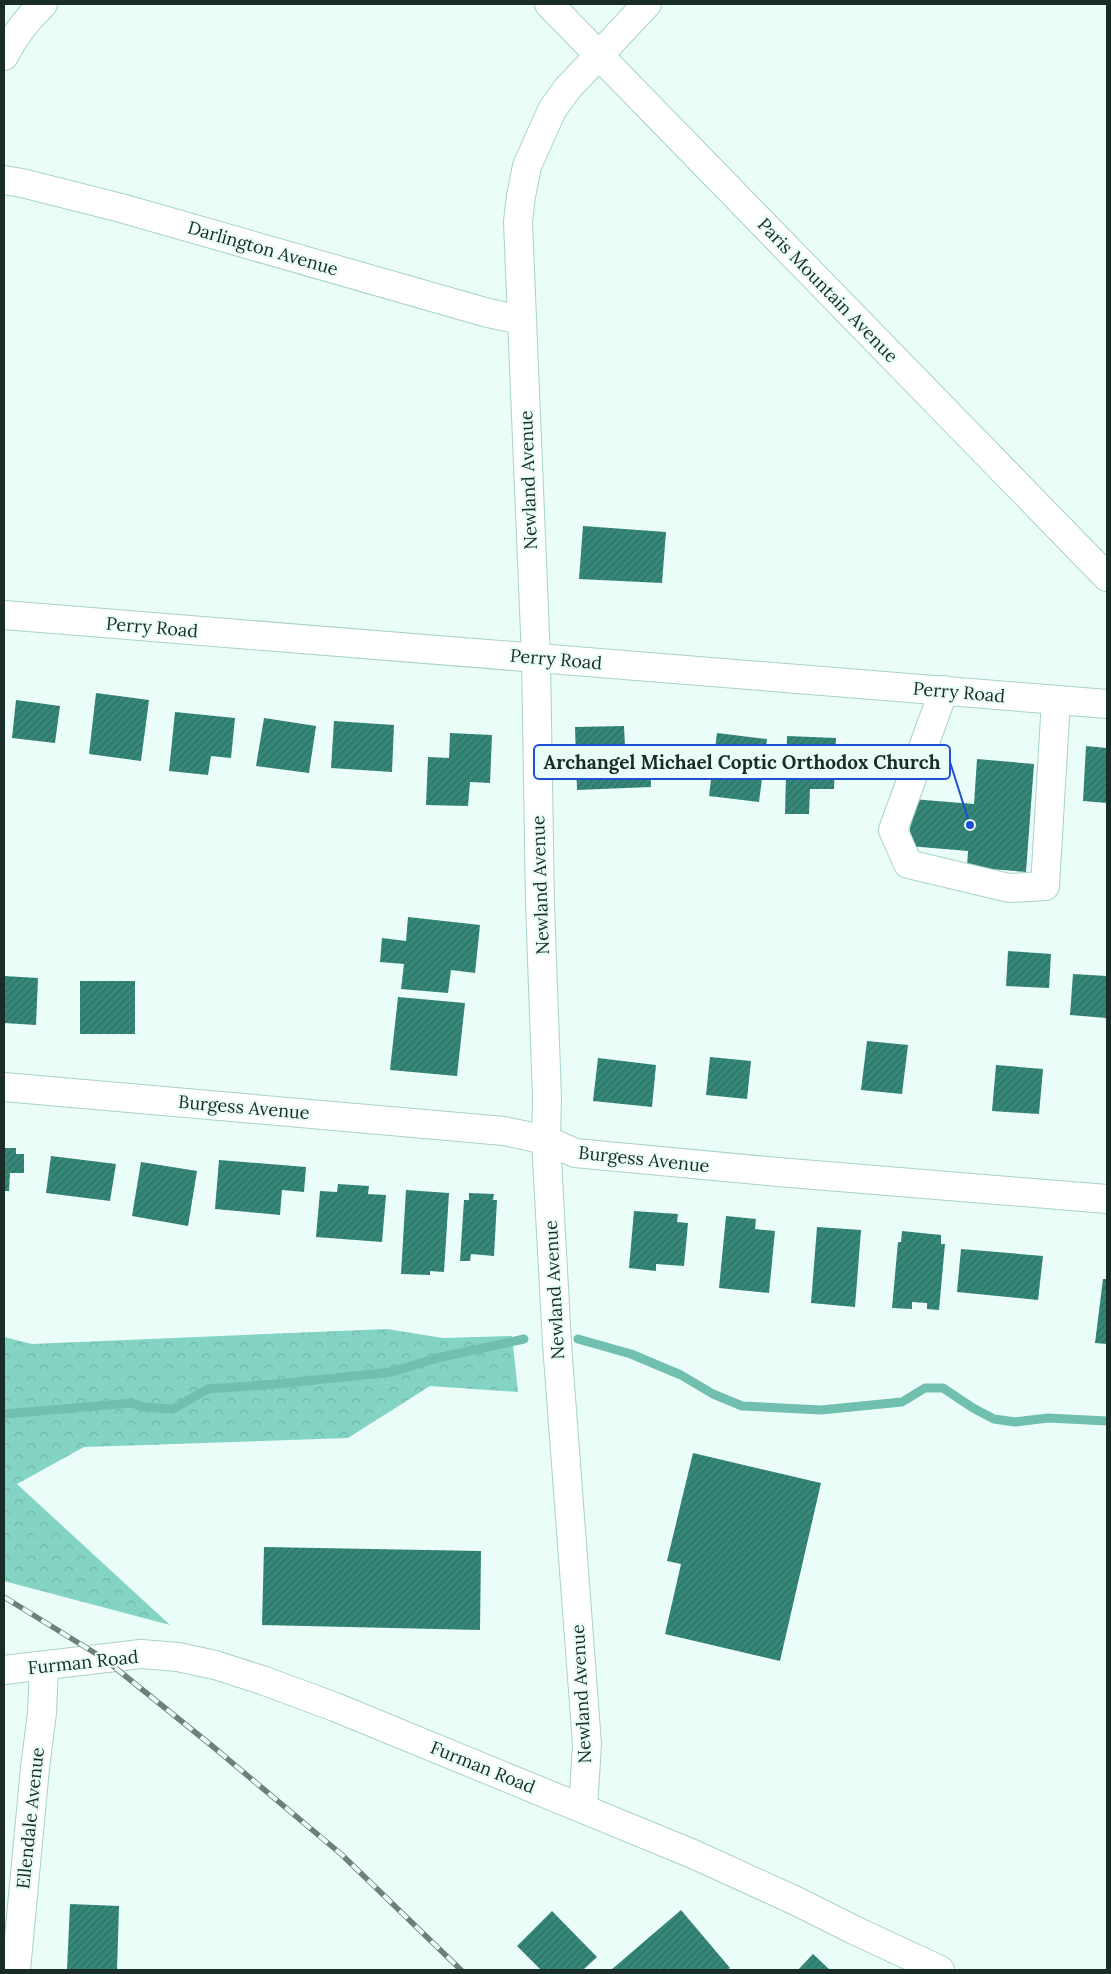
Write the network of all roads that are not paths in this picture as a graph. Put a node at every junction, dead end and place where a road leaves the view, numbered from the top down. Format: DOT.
graph roads {
  1 [pos="43,4"];
  2 [pos="549,4"];
  3 [pos="647,4"];
  4 [pos="598,55"];
  5 [pos="4,56"];
  6 [pos="4,180"];
  7 [pos="521,320"];
  8 [pos="1107,577"];
  9 [pos="4,615"];
  10 [pos="536,658"];
  11 [pos="944,690"];
  12 [pos="1056,700"];
  13 [pos="1107,704"];
  14 [pos="4,1087"];
  15 [pos="546,1140"];
  16 [pos="1107,1199"];
  17 [pos="44,1667"];
  18 [pos="4,1670"];
  19 [pos="583,1808"];
  20 [pos="16,1970"];
  21 [pos="940,1970"];
  1 -- 5 [label="street"];
  2 -- 4 [label="street, Paris Mountain Avenue"];
  3 -- 4 [label="street, Newland Avenue"];
  4 -- 7 [label="street, Newland Avenue"];
  4 -- 8 [label="street, Paris Mountain Avenue"];
  6 -- 7 [label="street, Darlington Avenue"];
  7 -- 10 [label="street, Newland Avenue"];
  9 -- 10 [label="street, Perry Road"];
  10 -- 11 [label="street, Perry Road"];
  10 -- 15 [label="street, Newland Avenue"];
  11 -- 12 [label="street, Perry Road"];
  11 -- 12 [label="street"];
  12 -- 13 [label="street, Perry Road"];
  14 -- 15 [label="street, Burgess Avenue"];
  15 -- 16 [label="street, Burgess Avenue"];
  15 -- 19 [label="street, Newland Avenue"];
  17 -- 18 [label="street, Furman Road"];
  17 -- 19 [label="street, Furman Road"];
  17 -- 20 [label="street, Ellendale Avenue"];
  19 -- 21 [label="street, Furman Road"];
}
